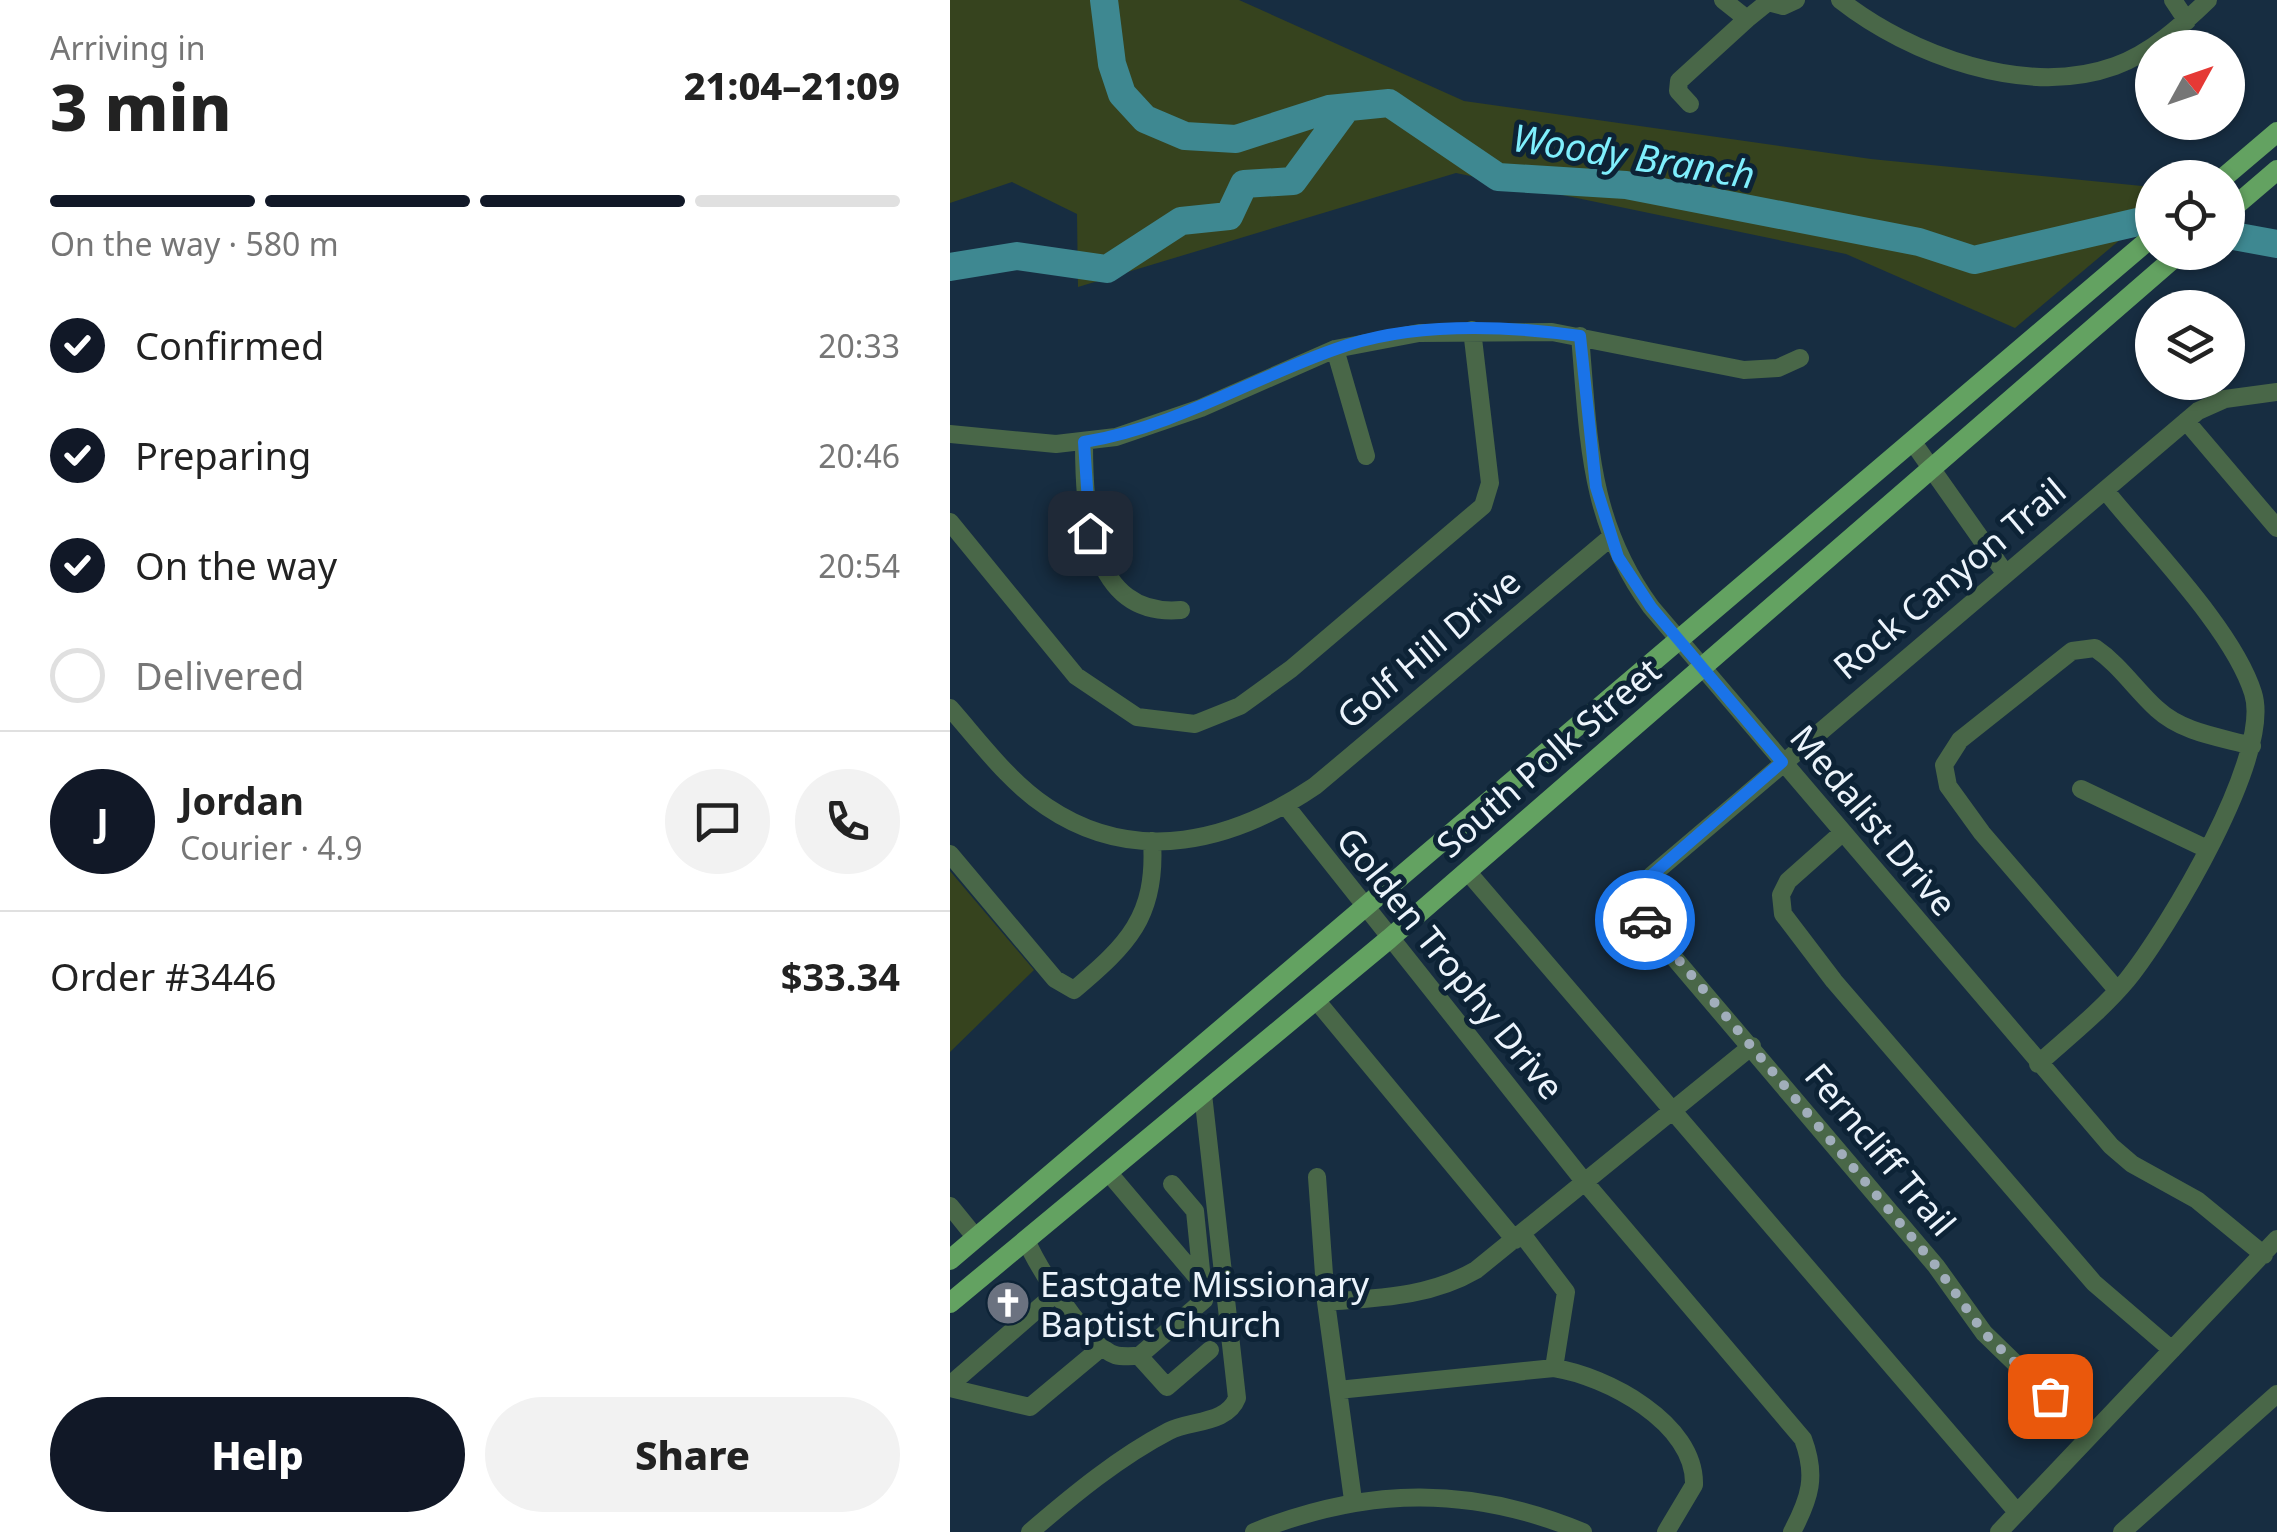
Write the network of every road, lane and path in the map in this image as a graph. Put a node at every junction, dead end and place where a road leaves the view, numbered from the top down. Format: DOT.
graph roads {
  1 [pos="1723,0"];
  2 [pos="1796,0"];
  3 [pos="1840,0"];
  4 [pos="2173,0"];
  5 [pos="2208,0"];
  6 [pos="1767,1"];
  7 [pos="1748,19"];
  8 [pos="2187,21"];
  9 [pos="1690,104"];
  10 [pos="2277,132"];
  11 [pos="2244,160"];
  12 [pos="2277,170"];
  13 [pos="2245,197"];
  14 [pos="2135,252"];
  15 [pos="2161,270"];
  16 [pos="1472,330"];
  17 [pos="1580,336"];
  18 [pos="1336,349"];
  19 [pos="1800,358"];
  20 [pos="2277,392"];
  21 [pos="2186,421"];
  22 [pos="950,434"];
  23 [pos="1084,442"];
  24 [pos="1912,442"];
  25 [pos="1366,456"];
  26 [pos="1934,468"];
  27 [pos="2105,490"];
  28 [pos="950,522"];
  29 [pos="2277,528"];
  30 [pos="1610,538"];
  31 [pos="2005,573"];
  32 [pos="1181,610"];
  33 [pos="1680,640"];
  34 [pos="1701,666"];
  35 [pos="950,708"];
  36 [pos="2252,746"];
  37 [pos="1782,762"];
  38 [pos="2081,789"];
  39 [pos="1286,806"];
  40 [pos="1842,833"];
  41 [pos="1152,841"];
  42 [pos="2207,849"];
  43 [pos="950,854"];
  44 [pos="1467,871"];
  45 [pos="1641,893"];
  46 [pos="1366,911"];
  47 [pos="1389,939"];
  48 [pos="2117,990"];
  49 [pos="1316,1000"];
  50 [pos="1752,1046"];
  51 [pos="2038,1064"];
  52 [pos="1202,1094"];
  53 [pos="1670,1112"];
  54 [pos="1108,1172"];
  55 [pos="1317,1178"];
  56 [pos="1583,1180"];
  57 [pos="1172,1184"];
  58 [pos="950,1206"];
  59 [pos="1004,1214"];
  60 [pos="1519,1237"];
  61 [pos="2277,1239"];
  62 [pos="1026,1240"];
  63 [pos="960,1245"];
  64 [pos="2264,1255"];
  65 [pos="985,1274"];
  66 [pos="1202,1283"];
  67 [pos="1056,1293"];
  68 [pos="1326,1302"];
  69 [pos="950,1303"];
  70 [pos="1102,1347"];
  71 [pos="1210,1350"];
  72 [pos="2172,1350"];
  73 [pos="1140,1356"];
  74 [pos="1554,1368"];
  75 [pos="950,1387"];
  76 [pos="1338,1390"];
  77 [pos="2277,1394"];
  78 [pos="2086,1439"];
  79 [pos="1354,1500"];
  80 [pos="2017,1512"];
  81 [pos="1030,1532"];
  82 [pos="1254,1532"];
  83 [pos="1583,1532"];
  84 [pos="1666,1532"];
  85 [pos="1792,1532"];
  86 [pos="1999,1532"];
  87 [pos="2122,1532"];
  1 -- 7 [label="street"];
  2 -- 6 [label="street"];
  3 -- 8 [label="street"];
  4 -- 8 [label="street"];
  5 -- 8 [label="street"];
  6 -- 7 [label="street"];
  7 -- 9 [label="street"];
  10 -- 11 [label="main road"];
  12 -- 13 [label="main road"];
  14 -- 24 [label="main road, South Polk Street"];
  15 -- 26 [label="main road, South Polk Street"];
  16 -- 17 [label="street"];
  16 -- 18 [label="street"];
  16 -- 28 [label="street"];
  17 -- 19 [label="street"];
  17 -- 30 [label="street, Medalist Drive"];
  18 -- 23 [label="street"];
  18 -- 25 [label="street"];
  20 -- 21 [label="street, Rock Canyon Trail"];
  21 -- 27 [label="street, Rock Canyon Trail"];
  21 -- 29 [label="street"];
  22 -- 23 [label="street"];
  23 -- 32 [label="street"];
  24 -- 26 [label="street"];
  24 -- 33 [label="main road, South Polk Street"];
  26 -- 31 [label="street"];
  26 -- 34 [label="main road, South Polk Street"];
  27 -- 31 [label="street, Rock Canyon Trail"];
  27 -- 36 [label="street"];
  30 -- 33 [label="street, Medalist Drive"];
  30 -- 39 [label="street, Golf Hill Drive"];
  31 -- 37 [label="street, Rock Canyon Trail"];
  33 -- 34 [label="street, Medalist Drive"];
  33 -- 46 [label="main road, South Polk Street"];
  34 -- 37 [label="street, Medalist Drive"];
  34 -- 44 [label="main road, South Polk Street"];
  35 -- 41 [label="street"];
  36 -- 42 [label="street"];
  36 -- 48 [label="street"];
  37 -- 40 [label="street, Medalist Drive"];
  37 -- 45 [label="street, Rock Canyon Trail"];
  38 -- 42 [label="street"];
  39 -- 41 [label="street"];
  39 -- 46 [label="street, Golden Trophy Drive"];
  40 -- 51 [label="street, Medalist Drive"];
  40 -- 72 [label="street"];
  41 -- 43 [label="street"];
  42 -- 48 [label="street"];
  44 -- 47 [label="main road, South Polk Street"];
  44 -- 53 [label="street"];
  45 -- 50 [label="street, Ferncliff Trail"];
  46 -- 47 [label="street, Golden Trophy Drive"];
  46 -- 59 [label="main road, South Polk Street"];
  47 -- 49 [label="main road, South Polk Street"];
  47 -- 56 [label="street, Golden Trophy Drive"];
  48 -- 51 [label="street"];
  49 -- 52 [label="main road, South Polk Street"];
  49 -- 60 [label="street"];
  50 -- 53 [label="street"];
  50 -- 78 [label="street, Ferncliff Trail"];
  51 -- 64 [label="street, Medalist Drive"];
  52 -- 54 [label="main road, South Polk Street"];
  52 -- 81 [label="street"];
  53 -- 56 [label="street"];
  53 -- 80 [label="street"];
  54 -- 62 [label="main road, South Polk Street"];
  54 -- 66 [label="street"];
  55 -- 68 [label="street"];
  56 -- 60 [label="street"];
  56 -- 85 [label="street, Golden Trophy Drive"];
  57 -- 66 [label="street"];
  58 -- 63 [label="street"];
  59 -- 62 [label="main road"];
  59 -- 63 [label="main road, South Polk Street"];
  60 -- 68 [label="street"];
  60 -- 74 [label="street"];
  61 -- 64 [label="street"];
  62 -- 65 [label="main road, South Polk Street"];
  62 -- 67 [label="street"];
  63 -- 65 [label="main road"];
  64 -- 72 [label="street"];
  65 -- 69 [label="main road, South Polk Street"];
  66 -- 73 [label="street"];
  67 -- 70 [label="street"];
  67 -- 75 [label="street"];
  68 -- 76 [label="street"];
  70 -- 73 [label="street"];
  70 -- 75 [label="street"];
  71 -- 73 [label="street"];
  72 -- 78 [label="street"];
  74 -- 76 [label="street"];
  74 -- 84 [label="street"];
  76 -- 79 [label="street"];
  77 -- 87 [label="street"];
  78 -- 80 [label="street"];
  79 -- 82 [label="street"];
  79 -- 83 [label="street"];
  80 -- 86 [label="street"];
}
